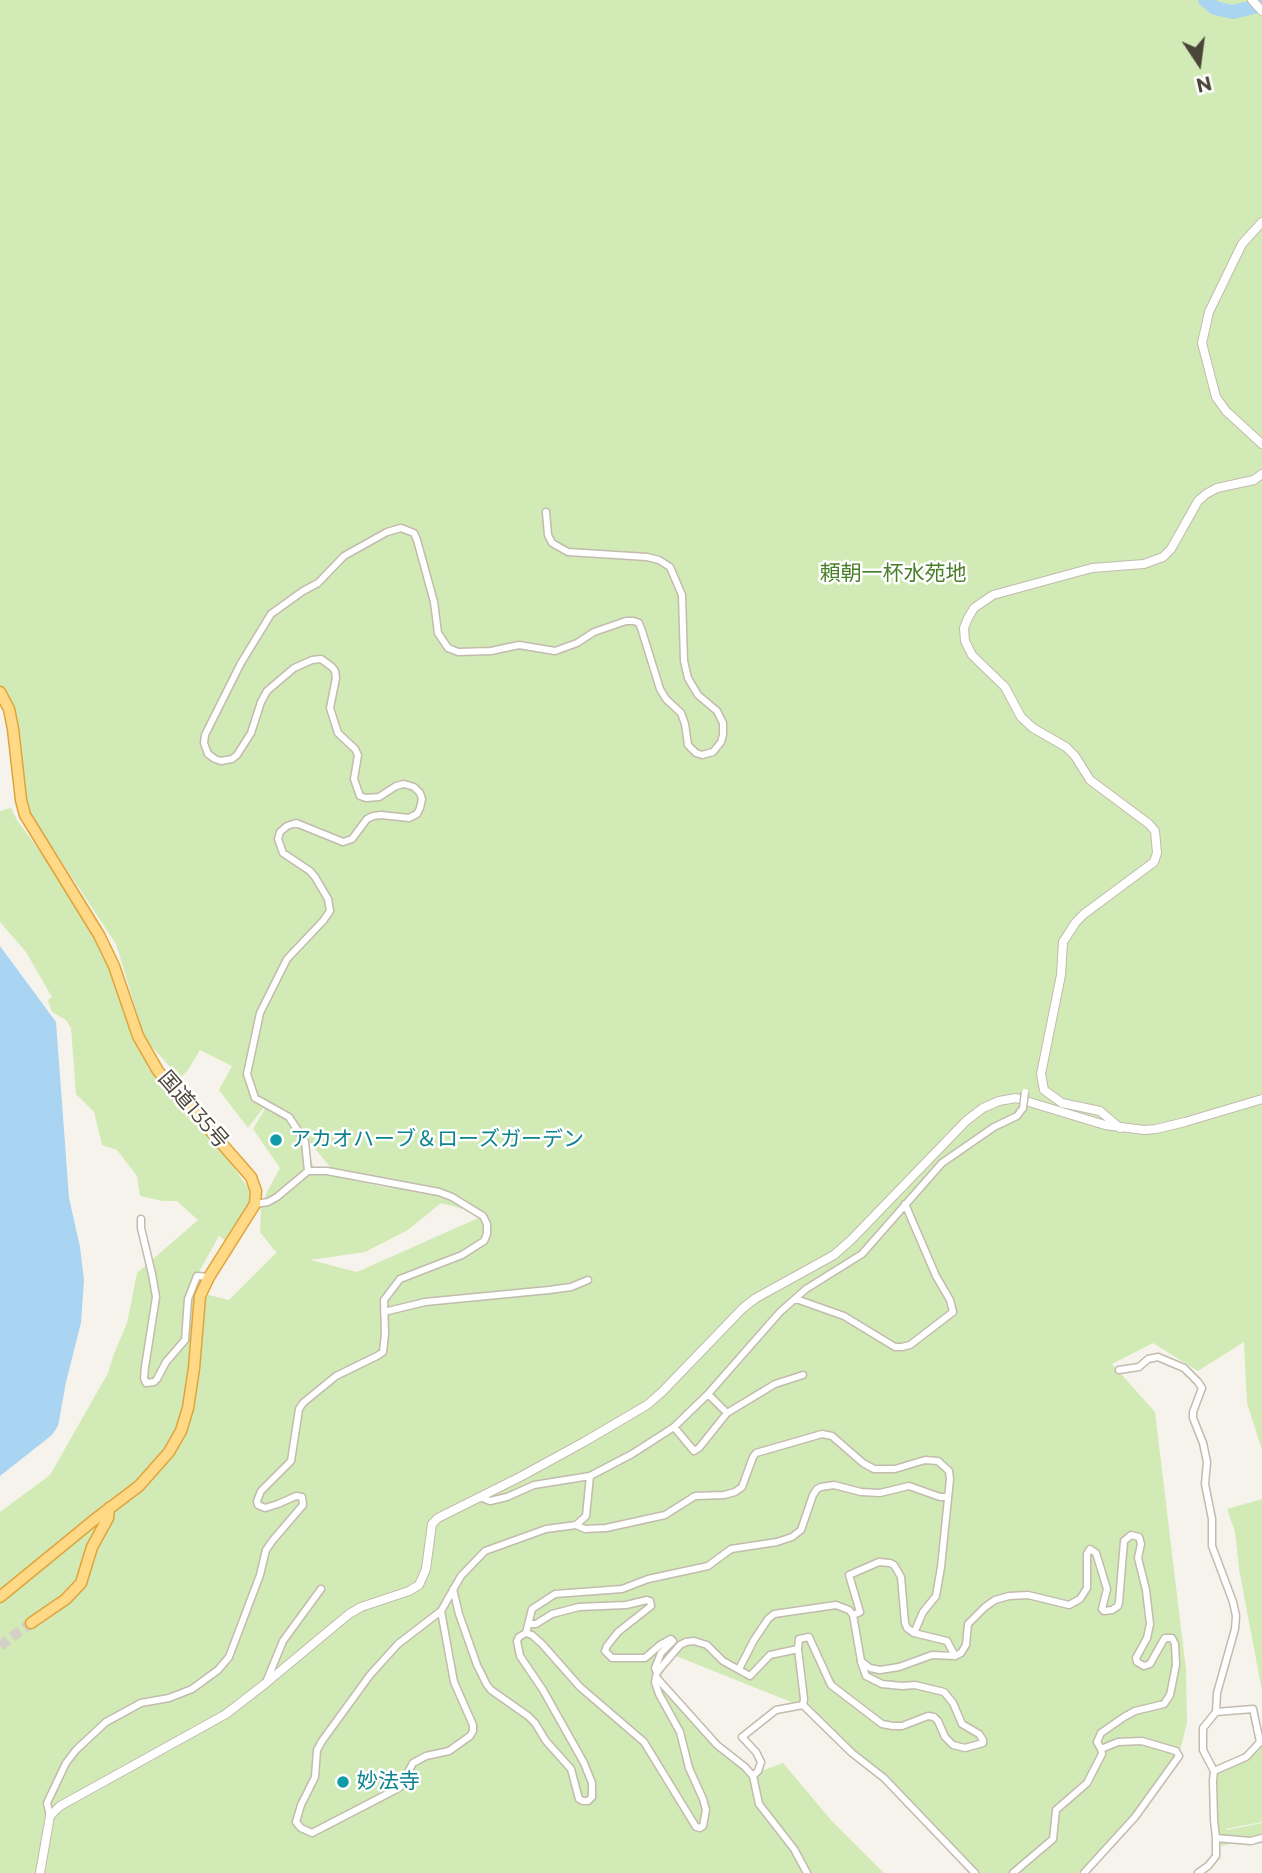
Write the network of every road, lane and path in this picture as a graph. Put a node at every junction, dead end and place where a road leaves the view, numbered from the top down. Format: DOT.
graph roads {
  1 [pos="1252,0"];
  2 [pos="1262,11"];
  3 [pos="1262,222"];
  4 [pos="1262,444"];
  5 [pos="1262,474"];
  6 [pos="546,512"];
  7 [pos="0,692"];
  8 [pos="1025,1092"];
  9 [pos="1262,1099"];
  10 [pos="1121,1128"];
  11 [pos="308,1171"];
  12 [pos="255,1204"];
  13 [pos="905,1204"];
  14 [pos="141,1219"];
  15 [pos="209,1277"];
  16 [pos="588,1280"];
  17 [pos="796,1298"];
  18 [pos="384,1312"];
  19 [pos="1119,1370"];
  20 [pos="803,1375"];
  21 [pos="708,1394"];
  22 [pos="727,1413"];
  23 [pos="674,1427"];
  24 [pos="590,1476"];
  25 [pos="478,1497"];
  26 [pos="948,1497"];
  27 [pos="109,1508"];
  28 [pos="576,1525"];
  29 [pos="321,1588"];
  30 [pos="453,1589"];
  31 [pos="0,1597"];
  32 [pos="441,1611"];
  33 [pos="853,1615"];
  34 [pos="32,1623"];
  35 [pos="529,1624"];
  36 [pos="526,1633"];
  37 [pos="914,1633"];
  38 [pos="798,1649"];
  39 [pos="955,1656"];
  40 [pos="861,1661"];
  41 [pos="739,1669"];
  42 [pos="657,1675"];
  43 [pos="266,1683"];
  44 [pos="803,1705"];
  45 [pos="1216,1712"];
  46 [pos="1261,1741"];
  47 [pos="1101,1749"];
  48 [pos="1214,1771"];
  49 [pos="753,1776"];
  50 [pos="50,1816"];
  51 [pos="1216,1838"];
  52 [pos="1262,1838"];
  53 [pos="40,1873"];
  54 [pos="807,1873"];
  55 [pos="975,1873"];
  56 [pos="1013,1873"];
  57 [pos="1084,1873"];
  58 [pos="1198,1873"];
  1 -- 2 [label="street"];
  3 -- 4 [label="street"];
  5 -- 10 [label="street"];
  6 -- 11 [label="street"];
  7 -- 12 [label="highway, 国道135号"];
  8 -- 13 [label="street, bridge"];
  9 -- 10 [label="street"];
  10 -- 25 [label="street"];
  11 -- 12 [label="street"];
  11 -- 18 [label="street"];
  12 -- 15 [label="highway"];
  13 -- 17 [label="street"];
  13 -- 17 [label="street"];
  14 -- 15 [label="street"];
  15 -- 27 [label="highway"];
  16 -- 18 [label="street"];
  17 -- 21 [label="street"];
  18 -- 50 [label="street"];
  19 -- 45 [label="street"];
  20 -- 22 [label="street"];
  21 -- 22 [label="street"];
  21 -- 23 [label="street"];
  22 -- 23 [label="street"];
  23 -- 24 [label="street"];
  24 -- 25 [label="street"];
  24 -- 28 [label="street"];
  25 -- 43 [label="street"];
  26 -- 28 [label="street"];
  26 -- 35 [label="street"];
  26 -- 37 [label="street"];
  27 -- 31 [label="highway"];
  27 -- 34 [label="highway"];
  28 -- 30 [label="street"];
  29 -- 43 [label="street"];
  30 -- 32 [label="street"];
  30 -- 36 [label="street"];
  32 -- 32 [label="street"];
  33 -- 37 [label="street"];
  33 -- 40 [label="street"];
  33 -- 41 [label="street"];
  35 -- 36 [label="street"];
  35 -- 42 [label="street"];
  36 -- 42 [label="street"];
  37 -- 39 [label="street"];
  38 -- 40 [label="street"];
  38 -- 41 [label="street"];
  38 -- 44 [label="street"];
  39 -- 40 [label="street"];
  39 -- 47 [label="street"];
  41 -- 42 [label="street"];
  42 -- 49 [label="street"];
  43 -- 50 [label="street"];
  44 -- 49 [label="street"];
  44 -- 55 [label="street"];
  45 -- 46 [label="street"];
  45 -- 48 [label="street"];
  46 -- 48 [label="street"];
  47 -- 56 [label="street"];
  47 -- 57 [label="street"];
  48 -- 51 [label="street"];
  49 -- 54 [label="street"];
  50 -- 53 [label="street"];
  51 -- 52 [label="street"];
  51 -- 58 [label="street"];
}
